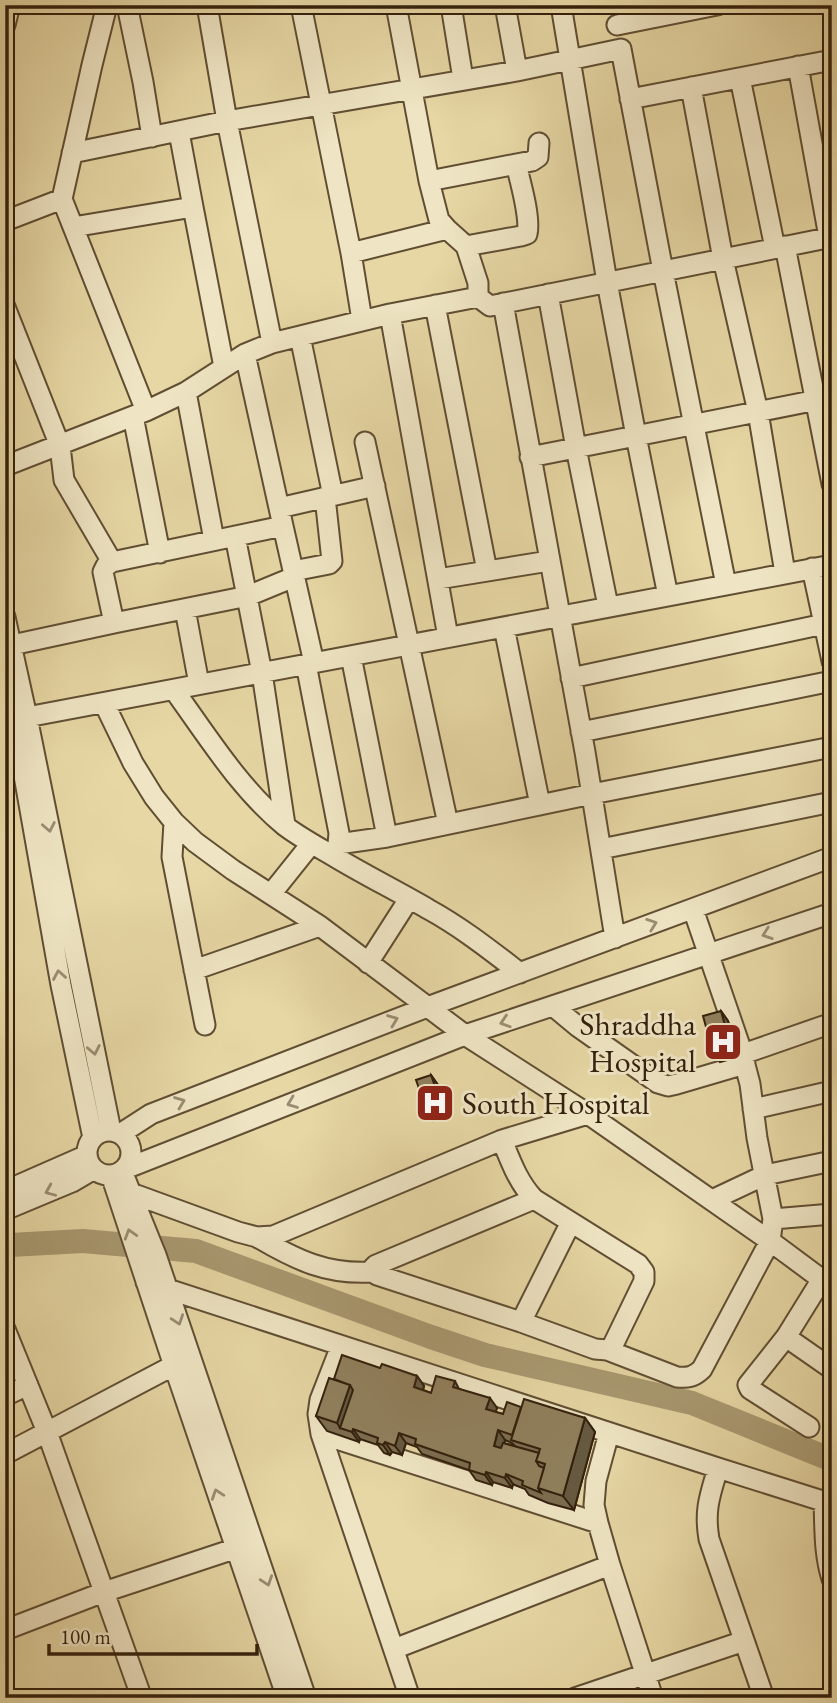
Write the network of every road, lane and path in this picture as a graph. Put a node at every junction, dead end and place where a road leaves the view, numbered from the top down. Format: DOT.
graph roads {
  1 [pos="10,5"];
  2 [pos="107,5"];
  3 [pos="127,5"];
  4 [pos="208,5"];
  5 [pos="301,5"];
  6 [pos="396,5"];
  7 [pos="451,5"];
  8 [pos="505,5"];
  9 [pos="561,5"];
  10 [pos="717,5"];
  11 [pos="615,15"];
  12 [pos="5,24"];
  13 [pos="621,49"];
  14 [pos="570,59"];
  15 [pos="832,60"];
  16 [pos="798,66"];
  17 [pos="517,71"];
  18 [pos="740,78"];
  19 [pos="463,79"];
  20 [pos="691,87"];
  21 [pos="411,89"];
  22 [pos="630,99"];
  23 [pos="320,105"];
  24 [pos="227,121"];
  25 [pos="178,132"];
  26 [pos="152,137"];
  27 [pos="539,143"];
  28 [pos="72,153"];
  29 [pos="516,164"];
  30 [pos="429,181"];
  31 [pos="62,199"];
  32 [pos="193,207"];
  33 [pos="5,221"];
  34 [pos="73,227"];
  35 [pos="447,229"];
  36 [pos="831,237"];
  37 [pos="466,246"];
  38 [pos="780,247"];
  39 [pos="351,253"];
  40 [pos="723,259"];
  41 [pos="663,271"];
  42 [pos="607,282"];
  43 [pos="548,294"];
  44 [pos="478,297"];
  45 [pos="503,303"];
  46 [pos="435,305"];
  47 [pos="5,307"];
  48 [pos="390,314"];
  49 [pos="362,320"];
  50 [pos="300,336"];
  51 [pos="272,343"];
  52 [pos="245,354"];
  53 [pos="224,368"];
  54 [pos="186,392"];
  55 [pos="824,398"];
  56 [pos="758,412"];
  57 [pos="139,414"];
  58 [pos="695,424"];
  59 [pos="636,436"];
  60 [pos="365,442"];
  61 [pos="60,446"];
  62 [pos="576,448"];
  63 [pos="530,457"];
  64 [pos="5,466"];
  65 [pos="832,484"];
  66 [pos="375,486"];
  67 [pos="329,496"];
  68 [pos="281,517"];
  69 [pos="235,536"];
  70 [pos="215,540"];
  71 [pos="160,553"];
  72 [pos="549,561"];
  73 [pos="112,562"];
  74 [pos="822,566"];
  75 [pos="487,572"];
  76 [pos="785,573"];
  77 [pos="294,574"];
  78 [pos="438,579"];
  79 [pos="726,585"];
  80 [pos="248,596"];
  81 [pos="668,596"];
  82 [pos="607,607"];
  83 [pos="185,609"];
  84 [pos="559,616"];
  85 [pos="5,617"];
  86 [pos="114,622"];
  87 [pos="824,624"];
  88 [pos="504,627"];
  89 [pos="449,637"];
  90 [pos="12,645"];
  91 [pos="410,645"];
  92 [pos="351,656"];
  93 [pos="832,661"];
  94 [pos="310,664"];
  95 [pos="262,673"];
  96 [pos="5,678"];
  97 [pos="571,678"];
  98 [pos="832,681"];
  99 [pos="199,684"];
  100 [pos="174,690"];
  101 [pos="104,703"];
  102 [pos="16,719"];
  103 [pos="581,732"];
  104 [pos="832,747"];
  105 [pos="592,794"];
  106 [pos="832,802"];
  107 [pos="540,805"];
  108 [pos="174,822"];
  109 [pos="449,824"];
  110 [pos="285,825"];
  111 [pos="387,837"];
  112 [pos="311,844"];
  113 [pos="601,849"];
  114 [pos="336,850"];
  115 [pos="832,858"];
  116 [pos="271,894"];
  117 [pos="409,899"];
  118 [pos="693,909"];
  119 [pos="832,913"];
  120 [pos="320,926"];
  121 [pos="615,937"];
  122 [pos="709,954"];
  123 [pos="368,963"];
  124 [pos="194,971"];
  125 [pos="520,973"];
  126 [pos="553,1006"];
  127 [pos="427,1007"];
  128 [pos="832,1023"];
  129 [pos="205,1025"];
  130 [pos="465,1035"];
  131 [pos="744,1059"];
  132 [pos="832,1091"];
  133 [pos="753,1109"];
  134 [pos="588,1114"];
  135 [pos="502,1140"];
  136 [pos="108,1155"];
  137 [pos="832,1161"];
  138 [pos="765,1175"];
  139 [pos="5,1191"];
  140 [pos="534,1199"];
  141 [pos="712,1200"];
  142 [pos="130,1204"];
  143 [pos="5,1210"];
  144 [pos="830,1216"];
  145 [pos="773,1219"];
  146 [pos="571,1222"];
  147 [pos="257,1237"];
  148 [pos="770,1241"];
  149 [pos="147,1258"];
  150 [pos="373,1272"];
  151 [pos="146,1282"];
  152 [pos="827,1283"];
  153 [pos="167,1290"];
  154 [pos="521,1322"];
  155 [pos="7,1337"];
  156 [pos="786,1337"];
  157 [pos="341,1346"];
  158 [pos="607,1350"];
  159 [pos="182,1362"];
  160 [pos="832,1369"];
  161 [pos="28,1385"];
  162 [pos="5,1396"];
  163 [pos="809,1427"];
  164 [pos="47,1432"];
  165 [pos="609,1433"];
  166 [pos="321,1434"];
  167 [pos="5,1454"];
  168 [pos="718,1468"];
  169 [pos="828,1502"];
  170 [pos="598,1523"];
  171 [pos="245,1546"];
  172 [pos="610,1565"];
  173 [pos="832,1579"];
  174 [pos="104,1592"];
  175 [pos="5,1630"];
  176 [pos="744,1641"];
  177 [pos="394,1649"];
  178 [pos="645,1674"];
  179 [pos="139,1698"];
  180 [pos="287,1698"];
  181 [pos="306,1698"];
  182 [pos="410,1698"];
  183 [pos="575,1698"];
  184 [pos="653,1698"];
  185 [pos="764,1698"];
  1 -- 12 [label="street"];
  2 -- 28 [label="street"];
  3 -- 26 [label="street"];
  4 -- 24 [label="street"];
  5 -- 23 [label="street"];
  6 -- 21 [label="street"];
  7 -- 19 [label="street"];
  8 -- 17 [label="street"];
  9 -- 14 [label="street"];
  10 -- 11 [label="street"];
  11 -- 13 [label="street"];
  13 -- 14 [label="street"];
  13 -- 22 [label="street"];
  14 -- 17 [label="street"];
  14 -- 42 [label="street"];
  15 -- 16 [label="street"];
  16 -- 18 [label="street"];
  16 -- 36 [label="street"];
  17 -- 19 [label="street"];
  18 -- 20 [label="street"];
  18 -- 38 [label="street"];
  19 -- 21 [label="street"];
  20 -- 22 [label="street"];
  20 -- 40 [label="street"];
  21 -- 23 [label="street"];
  21 -- 30 [label="street"];
  22 -- 41 [label="street"];
  23 -- 24 [label="street"];
  23 -- 39 [label="street"];
  24 -- 25 [label="street"];
  24 -- 51 [label="street"];
  25 -- 26 [label="street"];
  25 -- 32 [label="street"];
  26 -- 28 [label="street"];
  27 -- 29 [label="street"];
  28 -- 31 [label="street"];
  29 -- 30 [label="street"];
  29 -- 37 [label="street"];
  30 -- 35 [label="street"];
  31 -- 33 [label="street"];
  31 -- 34 [label="street"];
  32 -- 34 [label="street"];
  32 -- 53 [label="street"];
  34 -- 57 [label="street"];
  35 -- 37 [label="street"];
  35 -- 39 [label="street"];
  36 -- 38 [label="street"];
  37 -- 44 [label="street"];
  38 -- 40 [label="street"];
  38 -- 55 [label="street"];
  39 -- 49 [label="street"];
  40 -- 41 [label="street"];
  40 -- 56 [label="street"];
  41 -- 42 [label="street"];
  41 -- 58 [label="street"];
  42 -- 43 [label="street"];
  42 -- 59 [label="street"];
  43 -- 45 [label="street"];
  43 -- 62 [label="street"];
  44 -- 45 [label="street"];
  44 -- 46 [label="street"];
  45 -- 63 [label="street"];
  46 -- 48 [label="street"];
  46 -- 75 [label="street"];
  47 -- 61 [label="street"];
  48 -- 49 [label="street"];
  48 -- 78 [label="street"];
  49 -- 50 [label="street"];
  50 -- 51 [label="street"];
  50 -- 67 [label="street"];
  51 -- 52 [label="street"];
  52 -- 53 [label="street"];
  52 -- 68 [label="street"];
  53 -- 54 [label="street"];
  54 -- 57 [label="street"];
  54 -- 70 [label="street"];
  55 -- 56 [label="street"];
  55 -- 65 [label="street"];
  56 -- 58 [label="street"];
  56 -- 76 [label="street"];
  57 -- 61 [label="street"];
  57 -- 71 [label="street"];
  58 -- 59 [label="street"];
  58 -- 79 [label="street"];
  59 -- 62 [label="street"];
  59 -- 81 [label="street"];
  60 -- 66 [label="street"];
  61 -- 64 [label="street"];
  61 -- 73 [label="street"];
  62 -- 63 [label="street"];
  62 -- 82 [label="street"];
  63 -- 72 [label="street"];
  66 -- 67 [label="street"];
  66 -- 91 [label="street"];
  67 -- 68 [label="street"];
  67 -- 77 [label="street"];
  68 -- 69 [label="street"];
  68 -- 77 [label="street"];
  69 -- 70 [label="street"];
  69 -- 80 [label="street"];
  70 -- 71 [label="street"];
  71 -- 73 [label="street"];
  72 -- 75 [label="street"];
  72 -- 84 [label="street"];
  73 -- 86 [label="street"];
  74 -- 76 [label="street"];
  74 -- 87 [label="street"];
  75 -- 78 [label="street"];
  76 -- 79 [label="street"];
  77 -- 80 [label="street"];
  77 -- 94 [label="street"];
  78 -- 89 [label="street"];
  79 -- 81 [label="street"];
  80 -- 83 [label="street"];
  80 -- 95 [label="street"];
  81 -- 82 [label="street"];
  82 -- 84 [label="street"];
  83 -- 86 [label="street"];
  83 -- 99 [label="street"];
  84 -- 88 [label="street"];
  84 -- 97 [label="street"];
  85 -- 90 [label="street"];
  86 -- 90 [label="street"];
  87 -- 93 [label="street"];
  87 -- 97 [label="street"];
  88 -- 89 [label="street"];
  88 -- 107 [label="street"];
  89 -- 91 [label="street"];
  90 -- 102 [label="street"];
  91 -- 92 [label="street"];
  91 -- 109 [label="street"];
  92 -- 94 [label="street"];
  92 -- 111 [label="street"];
  94 -- 95 [label="street"];
  94 -- 114 [label="street"];
  95 -- 99 [label="street"];
  95 -- 110 [label="street"];
  96 -- 102 [label="street"];
  97 -- 103 [label="street"];
  98 -- 103 [label="street"];
  99 -- 100 [label="street"];
  100 -- 101 [label="street"];
  100 -- 110 [label="street"];
  101 -- 102 [label="street"];
  101 -- 108 [label="street"];
  102 -- 136 [label="street"];
  103 -- 105 [label="street"];
  104 -- 105 [label="street"];
  105 -- 107 [label="street"];
  105 -- 113 [label="street"];
  106 -- 113 [label="street"];
  107 -- 109 [label="street"];
  108 -- 116 [label="street"];
  108 -- 124 [label="street"];
  109 -- 111 [label="street"];
  110 -- 112 [label="street"];
  111 -- 114 [label="street"];
  112 -- 114 [label="street"];
  112 -- 116 [label="street"];
  113 -- 121 [label="street"];
  114 -- 117 [label="street"];
  115 -- 118 [label="street"];
  116 -- 120 [label="street"];
  117 -- 123 [label="street"];
  117 -- 125 [label="street"];
  121 -- 118 [label="street, one-way"];
  118 -- 122 [label="street"];
  119 -- 122 [label="street, one-way"];
  120 -- 123 [label="street"];
  120 -- 124 [label="street"];
  121 -- 125 [label="street"];
  122 -- 126 [label="street"];
  122 -- 131 [label="street"];
  123 -- 127 [label="street"];
  124 -- 129 [label="street"];
  125 -- 127 [label="street"];
  126 -- 130 [label="street, one-way"];
  126 -- 131 [label="street"];
  127 -- 130 [label="street"];
  136 -- 127 [label="street, one-way"];
  128 -- 131 [label="street"];
  130 -- 134 [label="street"];
  130 -- 136 [label="street, one-way"];
  131 -- 133 [label="street"];
  132 -- 133 [label="street"];
  133 -- 138 [label="street"];
  134 -- 135 [label="street"];
  134 -- 141 [label="street"];
  135 -- 140 [label="street"];
  135 -- 147 [label="street"];
  136 -- 139 [label="street"];
  136 -- 142 [label="street"];
  136 -- 143 [label="street, one-way"];
  137 -- 138 [label="street"];
  138 -- 141 [label="street"];
  138 -- 145 [label="street"];
  140 -- 146 [label="street"];
  140 -- 150 [label="street"];
  141 -- 148 [label="street"];
  142 -- 147 [label="street"];
  142 -- 149 [label="street"];
  144 -- 145 [label="street"];
  145 -- 148 [label="street"];
  146 -- 154 [label="street"];
  146 -- 158 [label="street"];
  147 -- 150 [label="street"];
  148 -- 152 [label="street"];
  148 -- 158 [label="street"];
  149 -- 151 [label="street"];
  149 -- 153 [label="street"];
  150 -- 154 [label="street"];
  151 -- 153 [label="street"];
  151 -- 159 [label="street"];
  152 -- 156 [label="street"];
  153 -- 157 [label="street"];
  153 -- 159 [label="street, one-way"];
  154 -- 158 [label="street"];
  155 -- 161 [label="street"];
  156 -- 160 [label="street"];
  156 -- 163 [label="street"];
  157 -- 165 [label="street"];
  157 -- 166 [label="street"];
  159 -- 164 [label="street"];
  159 -- 171 [label="street"];
  161 -- 162 [label="street"];
  161 -- 164 [label="street"];
  164 -- 167 [label="street"];
  164 -- 174 [label="street"];
  165 -- 168 [label="street"];
  165 -- 170 [label="street"];
  166 -- 170 [label="street"];
  166 -- 177 [label="street"];
  168 -- 169 [label="street"];
  168 -- 176 [label="street"];
  169 -- 173 [label="street"];
  170 -- 172 [label="street"];
  171 -- 174 [label="street"];
  171 -- 180 [label="street"];
  171 -- 181 [label="street, one-way"];
  172 -- 177 [label="street"];
  172 -- 178 [label="street"];
  174 -- 175 [label="street"];
  174 -- 179 [label="street"];
  176 -- 178 [label="street"];
  176 -- 185 [label="street"];
  177 -- 182 [label="street"];
  178 -- 183 [label="street"];
  178 -- 184 [label="street"];
}
